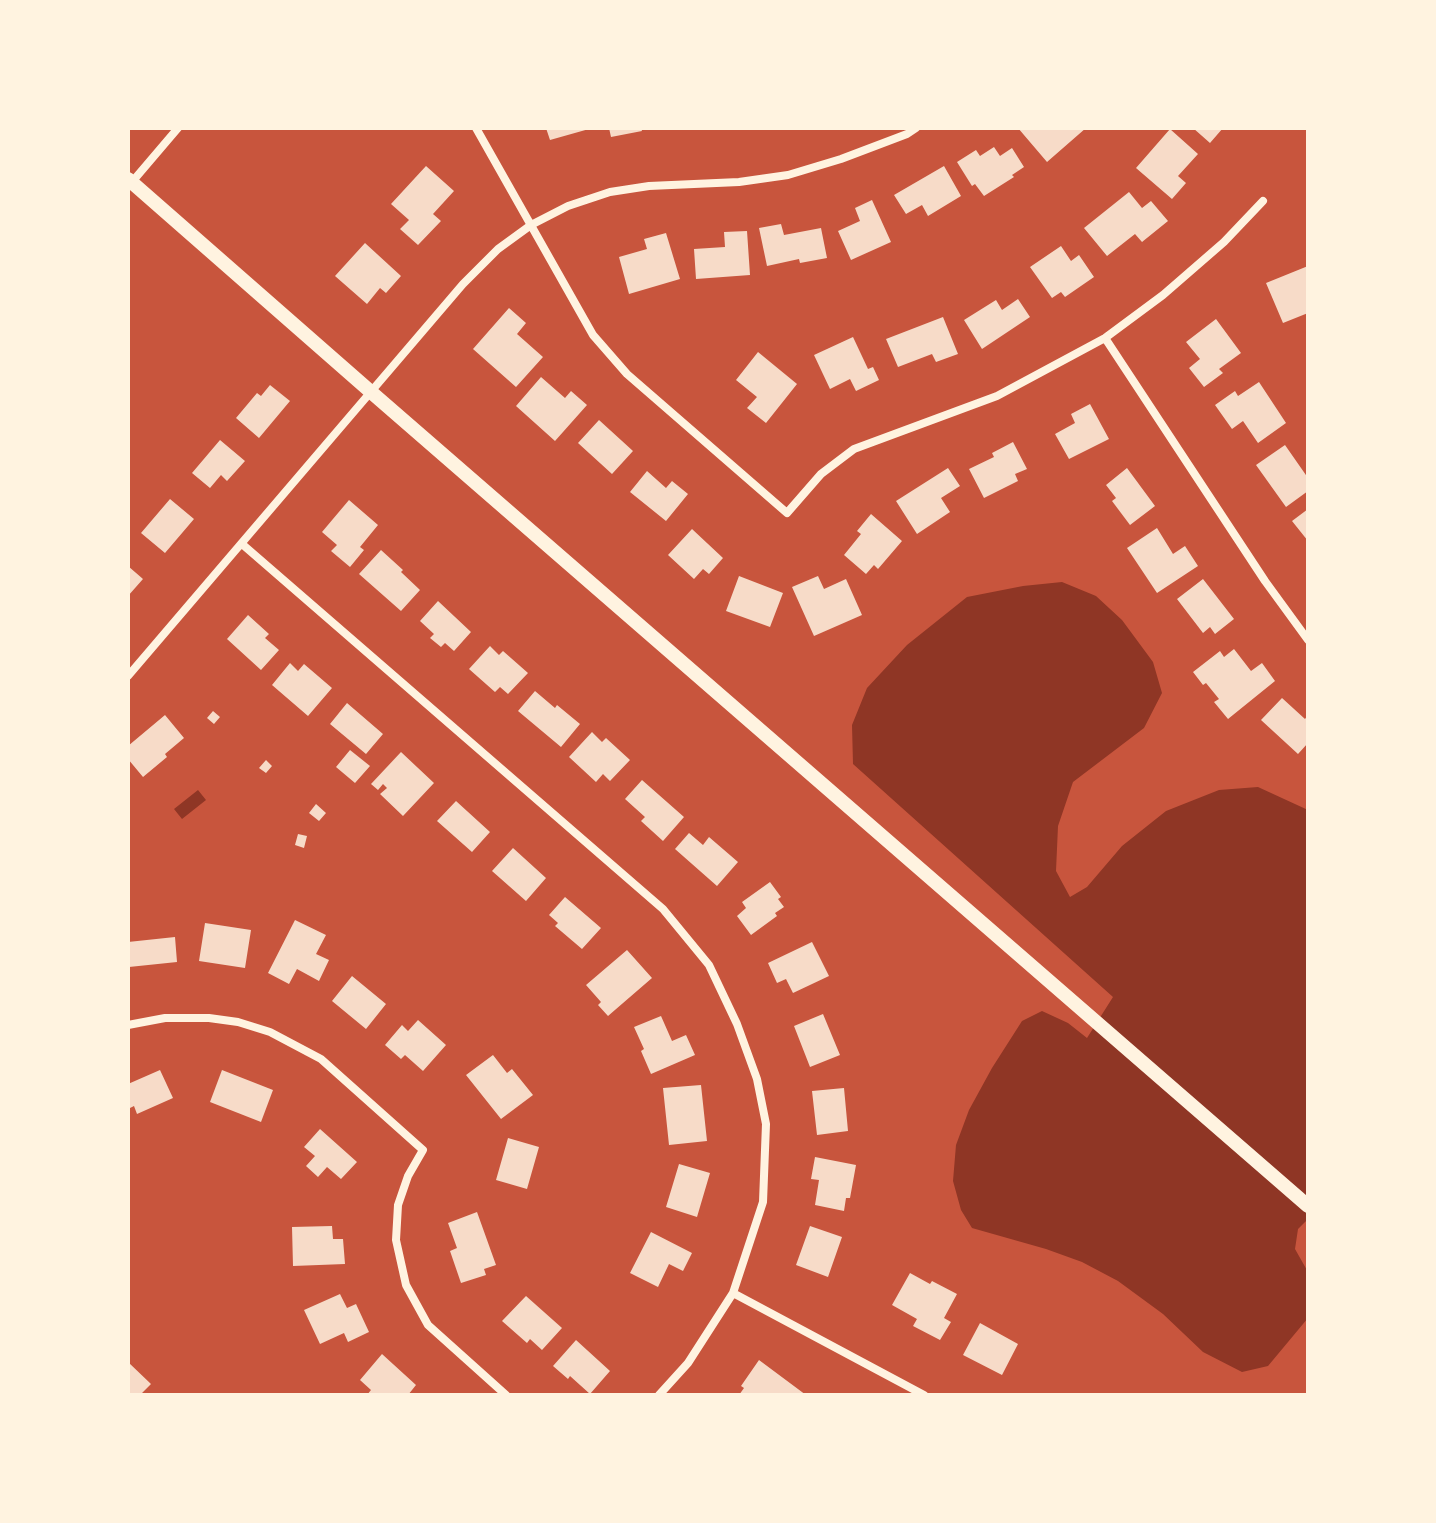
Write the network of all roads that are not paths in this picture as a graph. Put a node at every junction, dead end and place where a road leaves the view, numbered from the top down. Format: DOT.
graph roads {
  1 [pos="178,128"];
  2 [pos="476,128"];
  3 [pos="916,128"];
  4 [pos="129,183"];
  5 [pos="1263,201"];
  6 [pos="531,225"];
  7 [pos="1105,338"];
  8 [pos="371,392"];
  9 [pos="242,544"];
  10 [pos="1308,640"];
  11 [pos="128,676"];
  12 [pos="128,1025"];
  13 [pos="1308,1206"];
  14 [pos="733,1293"];
  15 [pos="506,1395"];
  16 [pos="659,1395"];
  17 [pos="924,1395"];
  1 -- 4 [label="street"];
  2 -- 6 [label="street"];
  3 -- 6 [label="street"];
  4 -- 8 [label="street"];
  5 -- 7 [label="street"];
  6 -- 7 [label="street"];
  6 -- 8 [label="street"];
  7 -- 10 [label="street"];
  8 -- 9 [label="street"];
  8 -- 13 [label="street"];
  9 -- 11 [label="street"];
  9 -- 14 [label="street"];
  12 -- 15 [label="street"];
  14 -- 16 [label="street"];
  14 -- 17 [label="street"];
}
